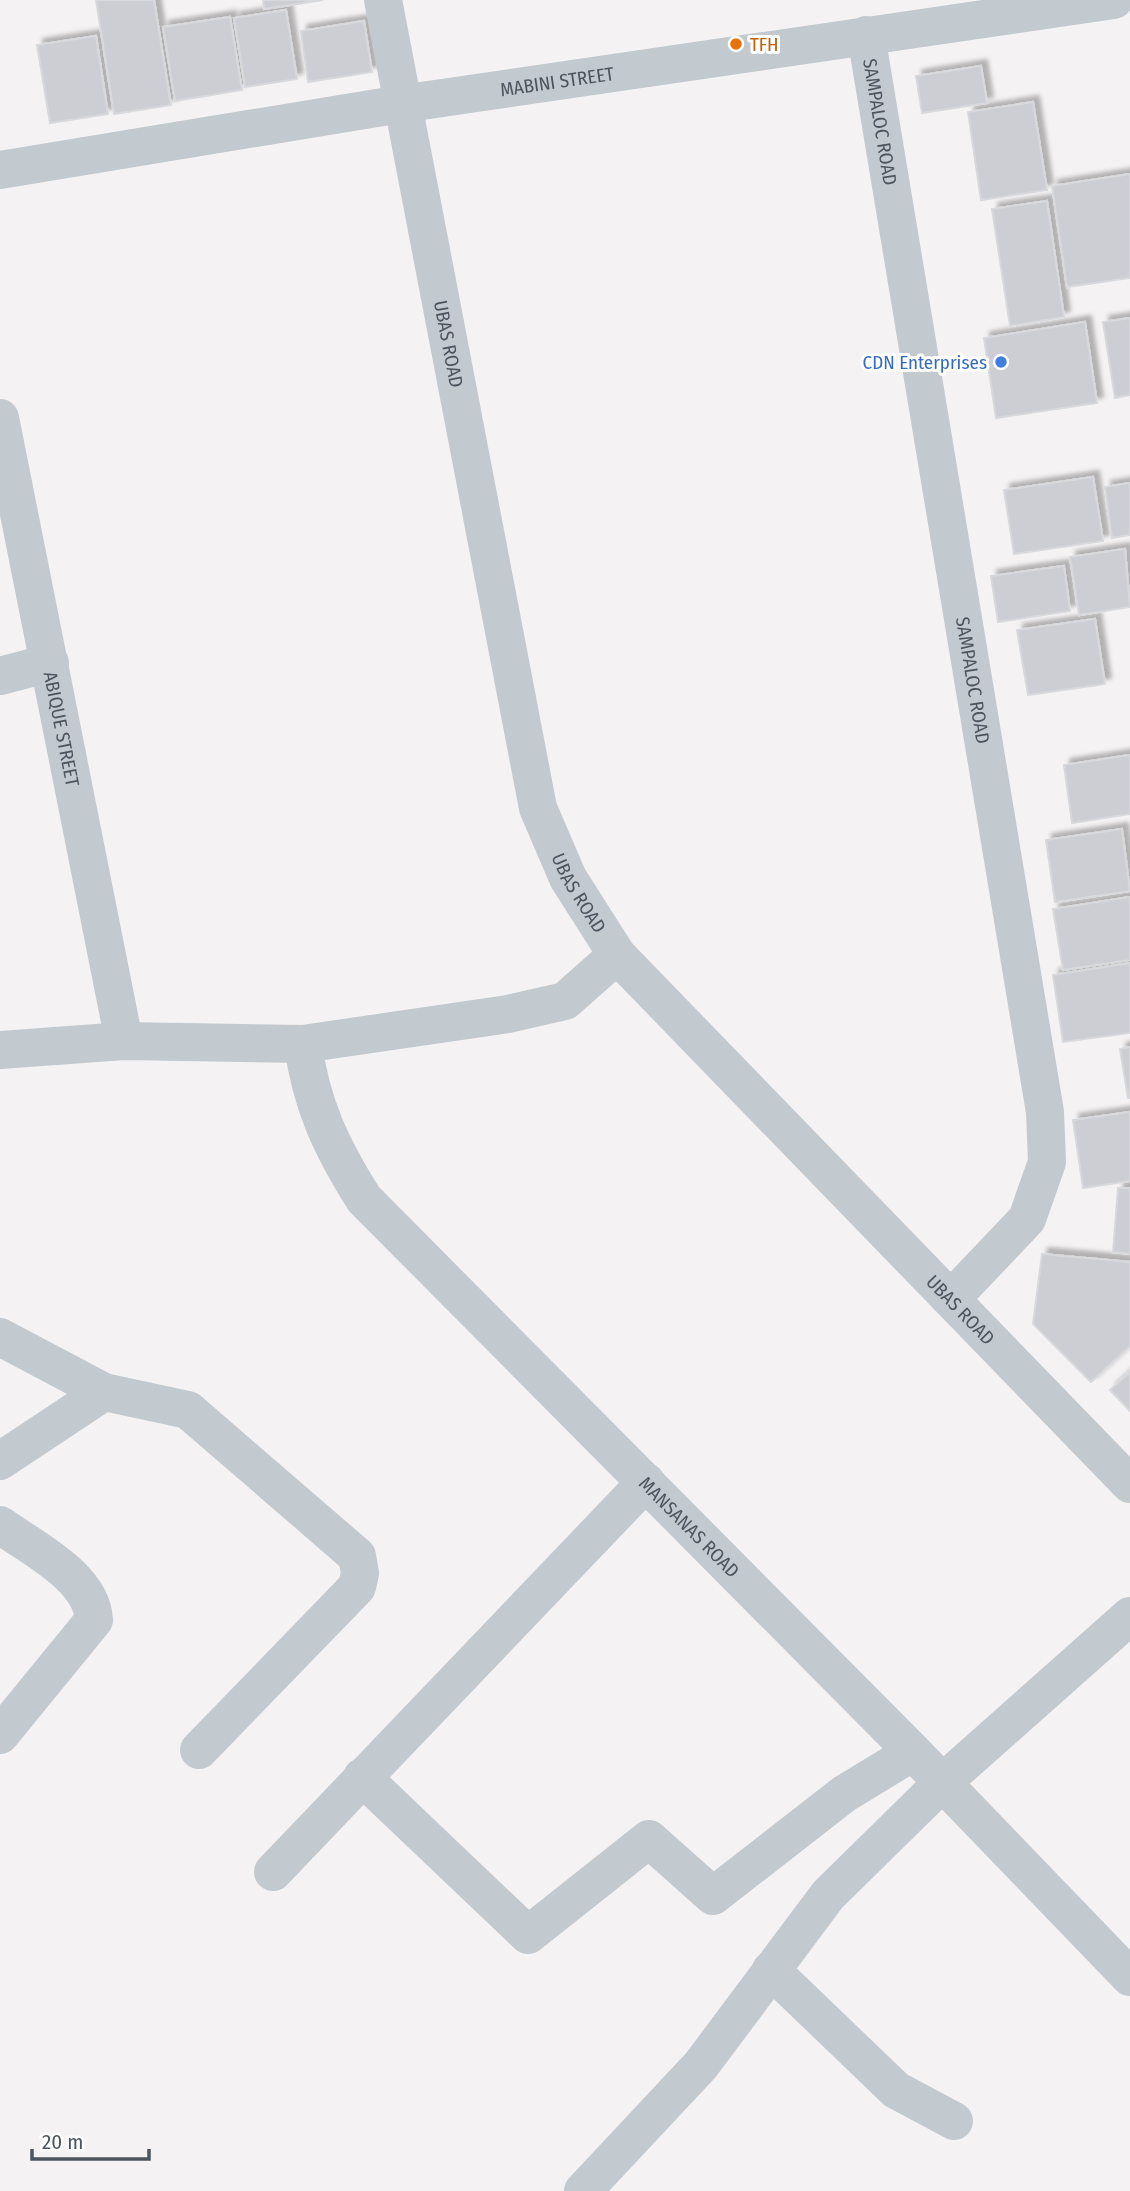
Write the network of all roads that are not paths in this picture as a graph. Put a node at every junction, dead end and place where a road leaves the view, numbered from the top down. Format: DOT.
graph roads {
  1 [pos="383,0"];
  2 [pos="1114,0"];
  3 [pos="866,35"];
  4 [pos="401,104"];
  5 [pos="1,160"];
  6 [pos="0,418"];
  7 [pos="50,663"];
  8 [pos="0,676"];
  9 [pos="617,955"];
  10 [pos="124,1041"];
  11 [pos="303,1044"];
  12 [pos="0,1049"];
  13 [pos="952,1298"];
  14 [pos="0,1337"];
  15 [pos="104,1392"];
  16 [pos="0,1461"];
  17 [pos="646,1482"];
  18 [pos="1130,1484"];
  19 [pos="0,1525"];
  20 [pos="1130,1616"];
  21 [pos="0,1735"];
  22 [pos="199,1750"];
  23 [pos="914,1752"];
  24 [pos="362,1777"];
  25 [pos="942,1783"];
  26 [pos="273,1872"];
  27 [pos="771,1970"];
  28 [pos="1130,1977"];
  29 [pos="954,2121"];
  30 [pos="583,2191"];
  1 -- 4 [label="street, UBAS ROAD"];
  2 -- 3 [label="street, MABINI STREET"];
  3 -- 4 [label="street, MABINI STREET"];
  3 -- 13 [label="street, SAMPALOC ROAD"];
  4 -- 5 [label="street, MABINI STREET"];
  4 -- 9 [label="street, UBAS ROAD"];
  6 -- 7 [label="street, ABIQUE STREET"];
  7 -- 8 [label="street"];
  7 -- 10 [label="street, ABIQUE STREET"];
  9 -- 11 [label="street"];
  9 -- 13 [label="street, UBAS ROAD"];
  10 -- 11 [label="street"];
  10 -- 12 [label="street"];
  11 -- 17 [label="street, MANSANAS ROAD"];
  13 -- 18 [label="street, UBAS ROAD"];
  14 -- 15 [label="street"];
  15 -- 16 [label="street"];
  15 -- 22 [label="street"];
  17 -- 23 [label="street, MANSANAS ROAD"];
  17 -- 24 [label="street"];
  19 -- 21 [label="street"];
  20 -- 25 [label="street"];
  23 -- 24 [label="street"];
  23 -- 25 [label="street, MANSANAS ROAD"];
  24 -- 26 [label="street"];
  25 -- 27 [label="street"];
  25 -- 28 [label="street, MANSANAS ROAD"];
  27 -- 29 [label="street"];
  27 -- 30 [label="street"];
}
